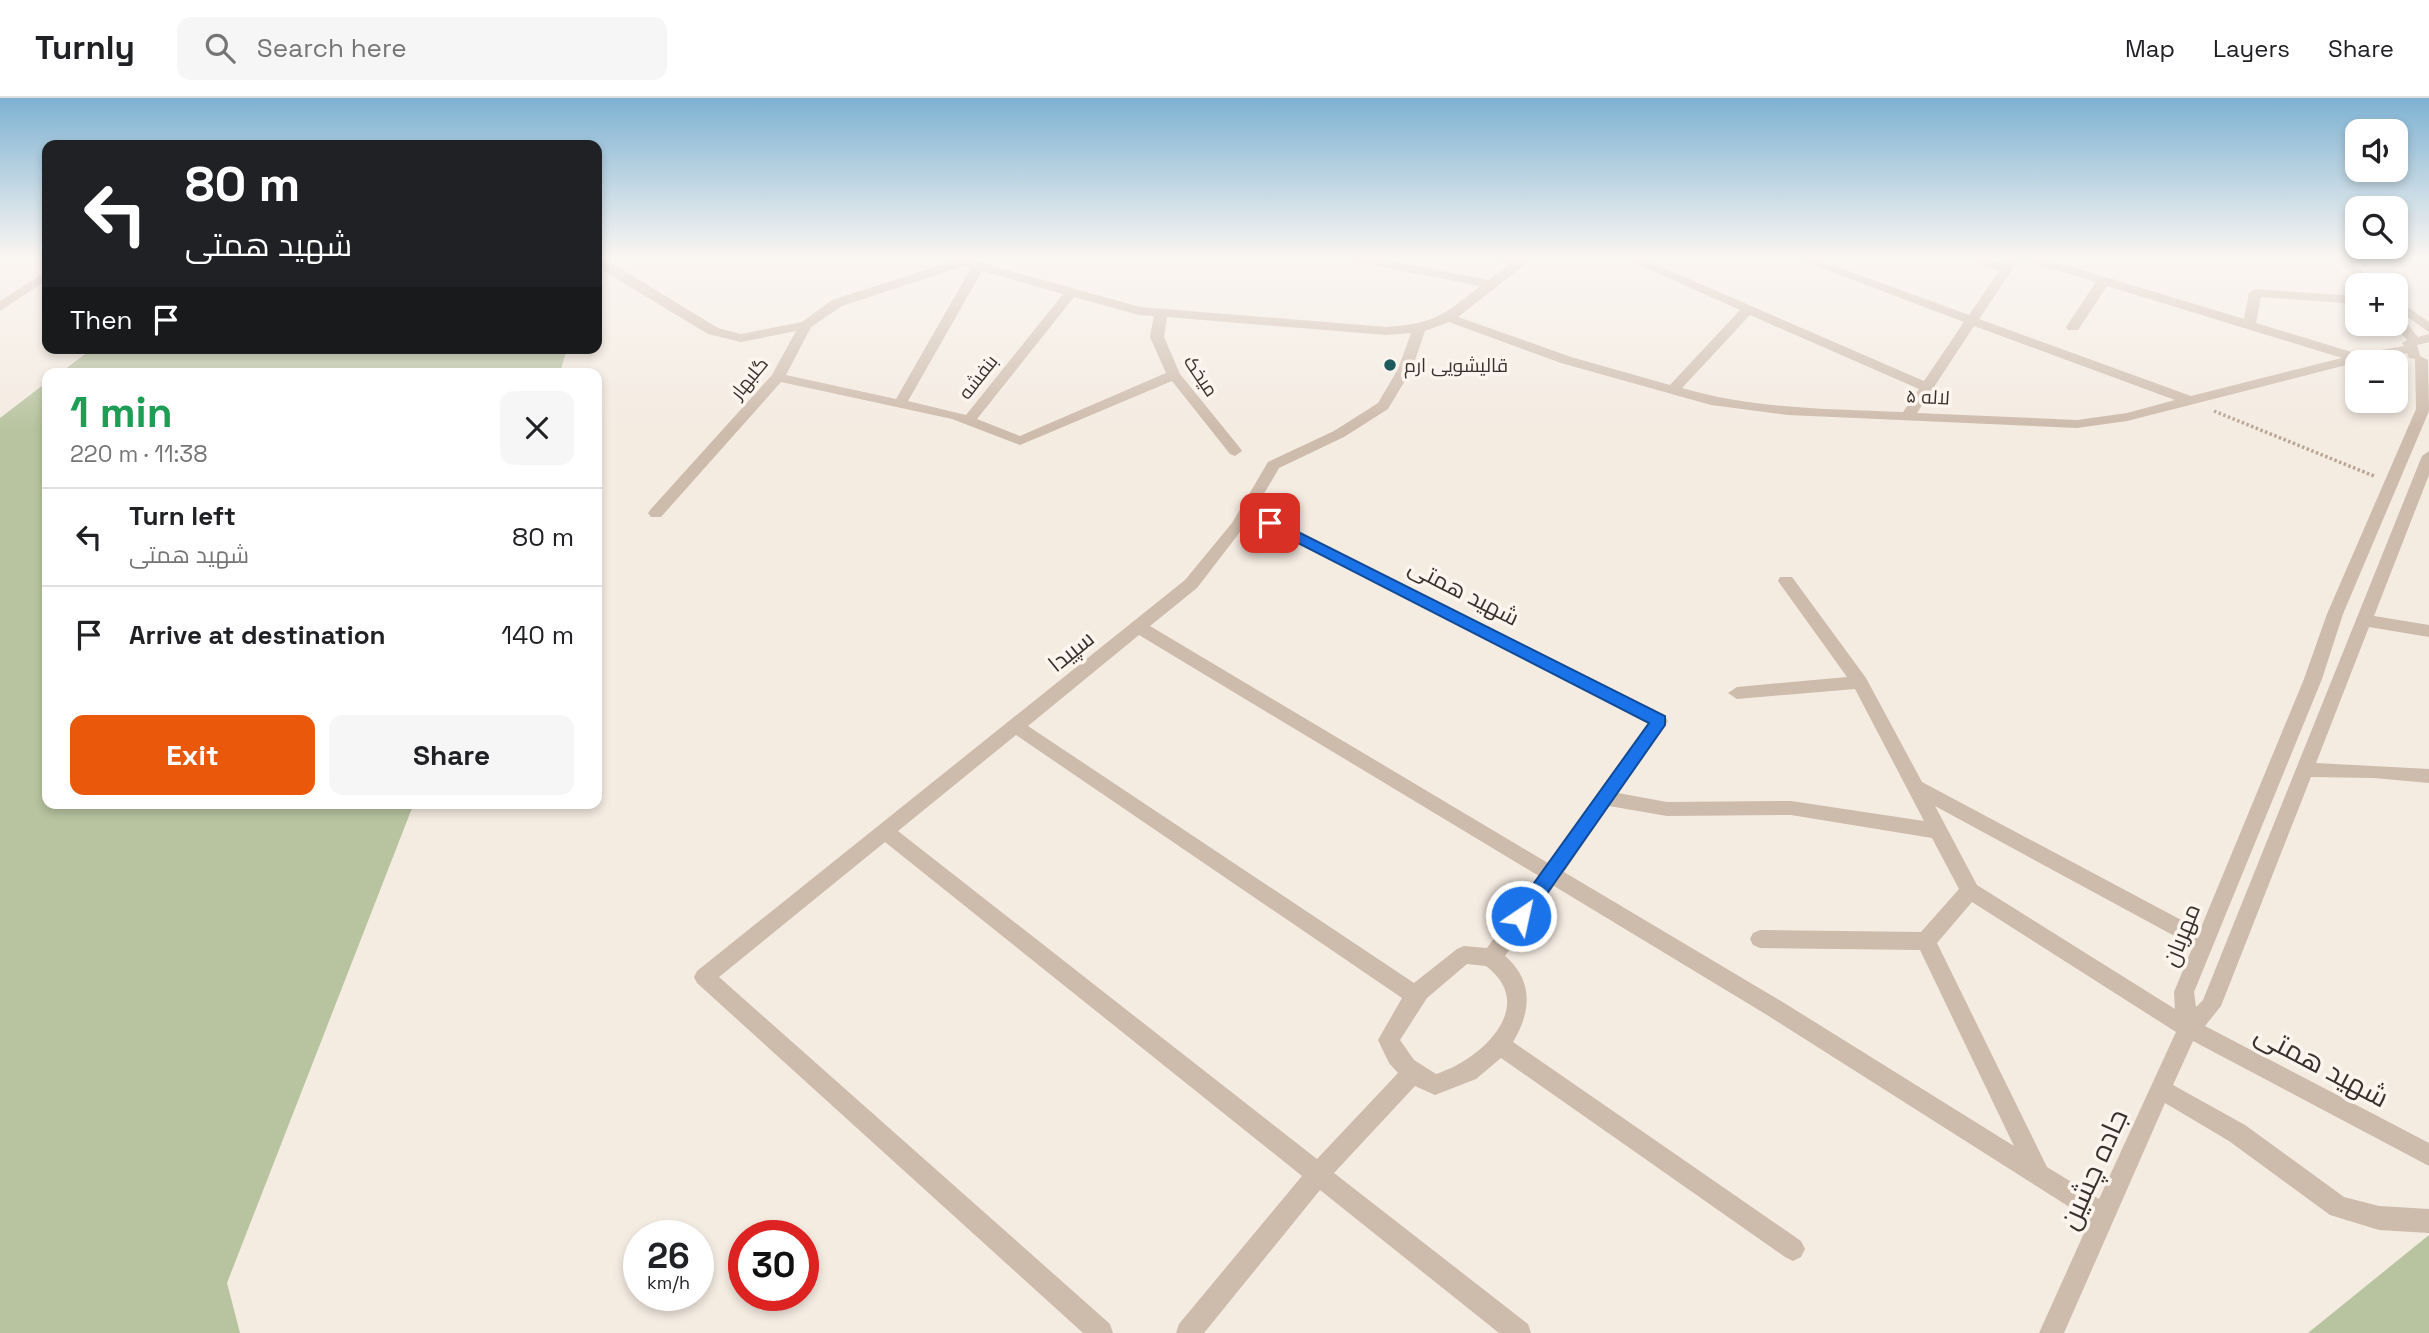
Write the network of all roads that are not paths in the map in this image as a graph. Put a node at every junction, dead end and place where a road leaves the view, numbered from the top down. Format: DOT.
graph roads {
  1 [pos="1161,313"];
  2 [pos="685,314"];
  3 [pos="822,314"];
  4 [pos="952,314"];
  5 [pos="1053,314"];
  6 [pos="1169,314"];
  7 [pos="1454,314"];
  8 [pos="1744,314"];
  9 [pos="1755,314"];
  10 [pos="1951,314"];
  11 [pos="1975,314"];
  12 [pos="2082,314"];
  13 [pos="2208,314"];
  14 [pos="2251,314"];
  15 [pos="2411,314"];
  16 [pos="1449,318"];
  17 [pos="1970,321"];
  18 [pos="806,325"];
  19 [pos="2249,326"];
  20 [pos="2073,327"];
  21 [pos="2429,328"];
  22 [pos="1419,329"];
  23 [pos="2407,336"];
  24 [pos="2429,338"];
  25 [pos="2418,353"];
  26 [pos="2345,354"];
  27 [pos="2345,361"];
  28 [pos="1174,375"];
  29 [pos="778,377"];
  30 [pos="1927,387"];
  31 [pos="1673,390"];
  32 [pos="2190,401"];
  33 [pos="900,404"];
  34 [pos="1908,415"];
  35 [pos="968,421"];
  36 [pos="1235,451"];
  37 [pos="2429,456"];
  38 [pos="1246,510"];
  39 [pos="656,513"];
  40 [pos="1786,580"];
  41 [pos="2362,620"];
  42 [pos="1139,626"];
  43 [pos="2429,631"];
  44 [pos="2313,679"];
  45 [pos="1860,682"];
  46 [pos="2337,688"];
  47 [pos="1737,693"];
  48 [pos="1015,726"];
  49 [pos="2304,770"];
  50 [pos="2429,776"];
  51 [pos="1915,787"];
  52 [pos="1604,798"];
  53 [pos="884,831"];
  54 [pos="1938,831"];
  55 [pos="1549,874"];
  56 [pos="1970,891"];
  57 [pos="1760,939"];
  58 [pos="1926,941"];
  59 [pos="2204,942"];
  60 [pos="1492,958"];
  61 [pos="1415,995"];
  62 [pos="2188,1028"];
  63 [pos="1499,1045"];
  64 [pos="1412,1074"];
  65 [pos="2162,1090"];
  66 [pos="2429,1155"];
  67 [pos="1318,1174"];
  68 [pos="2040,1175"];
  69 [pos="2105,1216"];
  70 [pos="2429,1221"];
  71 [pos="1793,1249"];
  72 [pos="1101,1333"];
  73 [pos="1188,1333"];
  74 [pos="1519,1333"];
  75 [pos="2051,1333"];
  1 -- 28 [label="street, میخک"];
  2 -- 18 [label="street"];
  3 -- 18 [label="street, گلبهار"];
  4 -- 33 [label="street"];
  5 -- 35 [label="street, بنفشه"];
  6 -- 22 [label="street"];
  7 -- 16 [label="street"];
  8 -- 31 [label="street"];
  9 -- 30 [label="street"];
  10 -- 17 [label="street"];
  11 -- 17 [label="street"];
  12 -- 20 [label="street"];
  13 -- 19 [label="street"];
  14 -- 19 [label="street"];
  15 -- 21 [label="street"];
  16 -- 22 [label="street"];
  16 -- 31 [label="street, لاله ۵"];
  17 -- 30 [label="street"];
  17 -- 32 [label="street"];
  18 -- 29 [label="street, گلبهار"];
  19 -- 26 [label="street"];
  22 -- 38 [label="street, سپیدا"];
  23 -- 25 [label="street"];
  24 -- 25 [label="street, لاله ۵"];
  25 -- 44 [label="street, مهربان"];
  27 -- 32 [label="street, لاله ۵"];
  28 -- 35 [label="street"];
  28 -- 36 [label="street, میخک"];
  29 -- 33 [label="street"];
  29 -- 39 [label="street, گلبهار"];
  30 -- 34 [label="street"];
  31 -- 34 [label="street, لاله ۵"];
  32 -- 34 [label="street, لاله ۵"];
  33 -- 35 [label="street"];
  37 -- 41 [label="street"];
  38 -- 42 [label="street, سپیدا"];
  38 -- 52 [label="street, شهید همتی"];
  40 -- 45 [label="street"];
  41 -- 43 [label="street"];
  41 -- 46 [label="street"];
  42 -- 48 [label="street, سپیدا"];
  42 -- 55 [label="street"];
  44 -- 46 [label="street"];
  44 -- 59 [label="street, مهربان"];
  45 -- 47 [label="street"];
  45 -- 51 [label="street"];
  46 -- 49 [label="street"];
  48 -- 53 [label="street, سپیدا"];
  48 -- 61 [label="street"];
  49 -- 50 [label="street"];
  49 -- 62 [label="street"];
  51 -- 54 [label="street"];
  51 -- 59 [label="street"];
  52 -- 54 [label="street"];
  52 -- 55 [label="street"];
  53 -- 67 [label="street"];
  53 -- 72 [label="street, سپیدا"];
  54 -- 56 [label="street"];
  55 -- 60 [label="street"];
  55 -- 68 [label="street"];
  56 -- 58 [label="street"];
  56 -- 62 [label="street, شهید همتی"];
  57 -- 58 [label="street"];
  58 -- 68 [label="street"];
  59 -- 62 [label="street, مهربان"];
  60 -- 61 [label="street"];
  60 -- 63 [label="street"];
  61 -- 64 [label="street"];
  62 -- 65 [label="street, جاده چشین"];
  62 -- 66 [label="street, شهید همتی"];
  63 -- 64 [label="street"];
  63 -- 71 [label="street"];
  64 -- 67 [label="street"];
  65 -- 69 [label="street, جاده چشین"];
  65 -- 70 [label="street"];
  67 -- 73 [label="street"];
  67 -- 74 [label="street"];
  68 -- 69 [label="street"];
  69 -- 75 [label="street, جاده چشین"];
}
